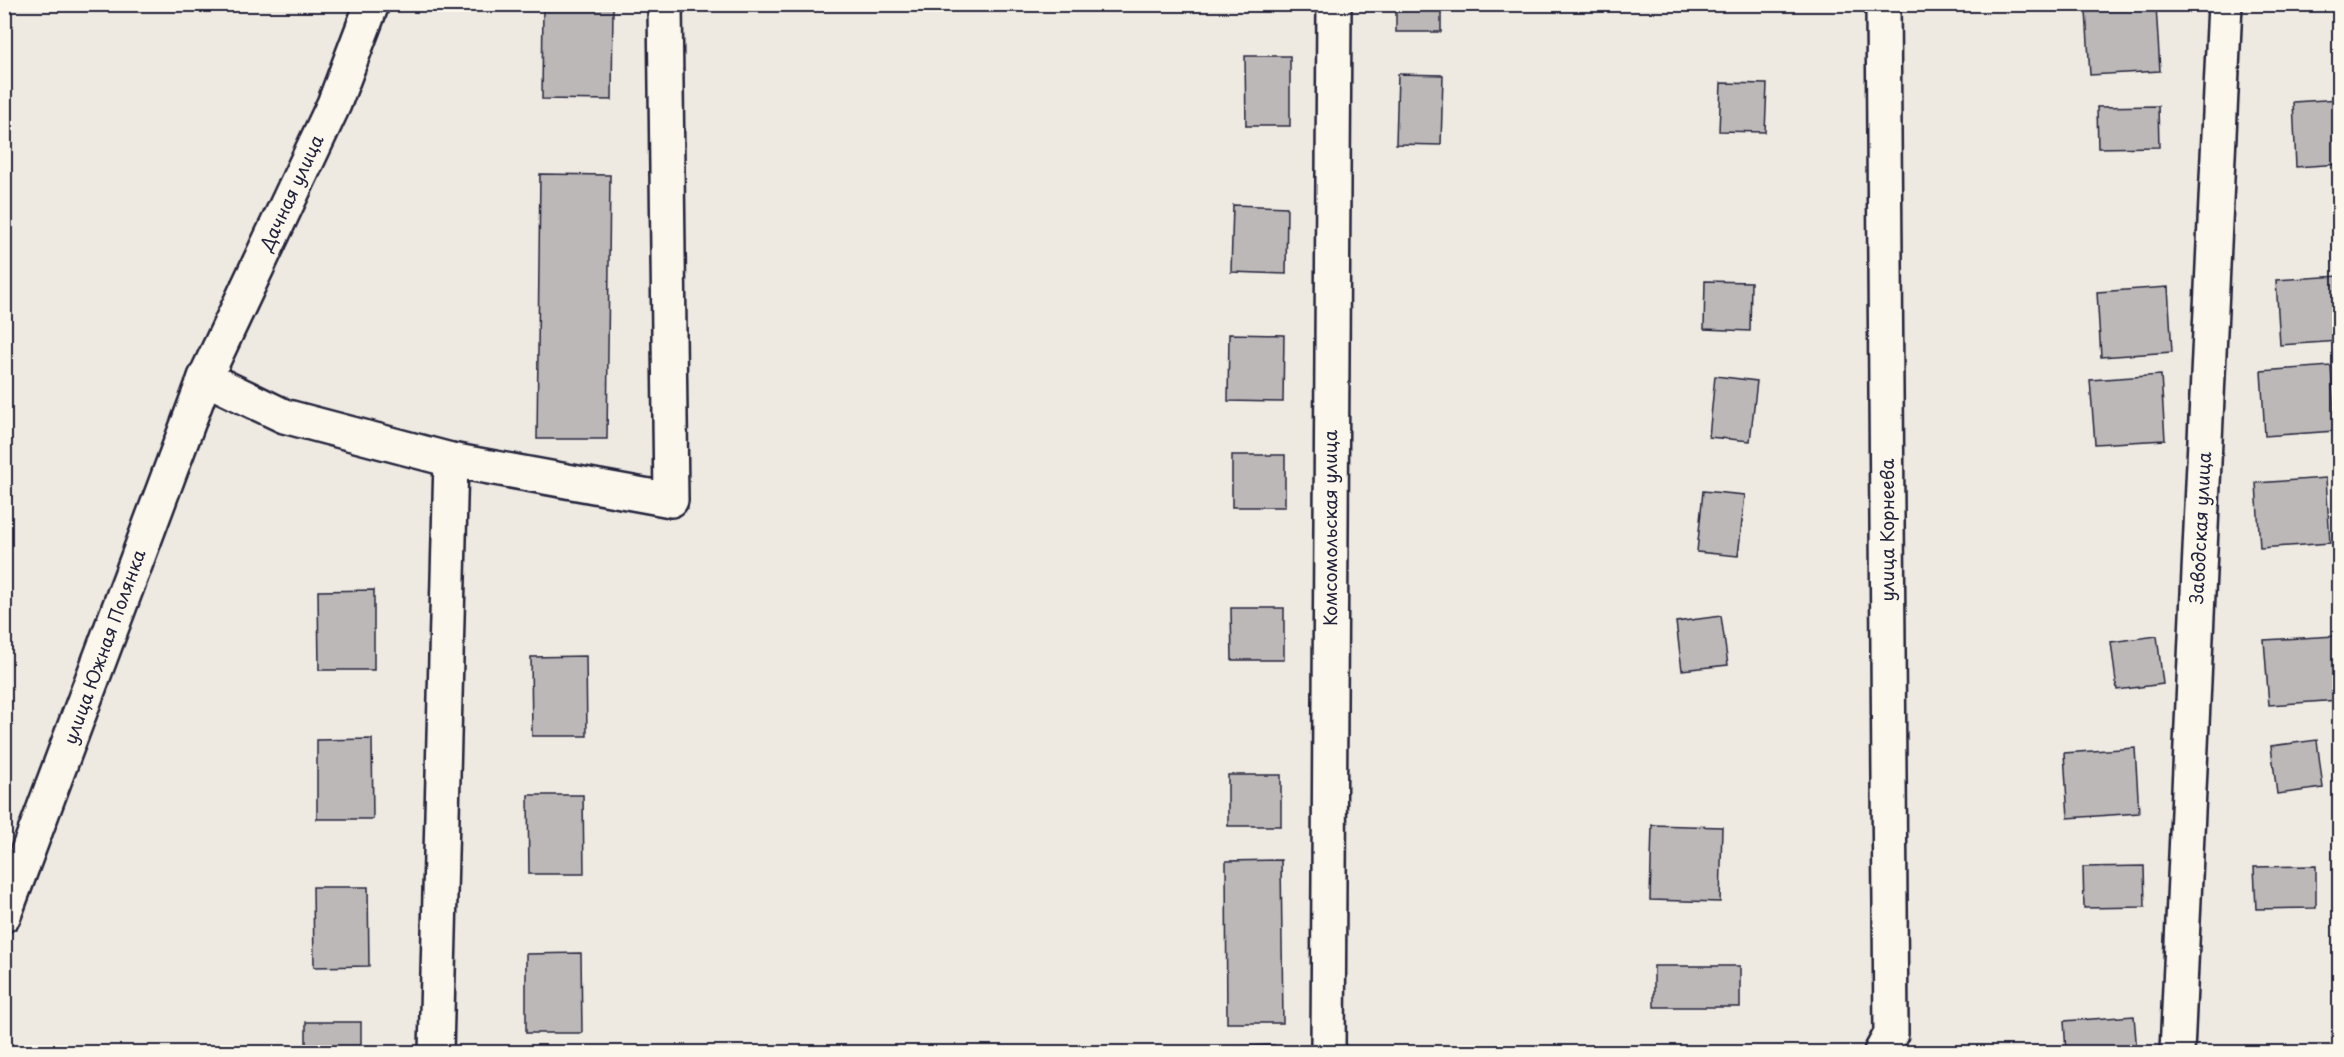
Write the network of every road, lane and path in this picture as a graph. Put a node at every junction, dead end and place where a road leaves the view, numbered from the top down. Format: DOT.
graph roads {
  1 [pos="372,4"];
  2 [pos="665,4"];
  3 [pos="1334,4"];
  4 [pos="1883,4"];
  5 [pos="2225,4"];
  6 [pos="205,378"];
  7 [pos="452,460"];
  8 [pos="4,915"];
  9 [pos="436,1053"];
  10 [pos="1328,1053"];
  11 [pos="1881,1053"];
  12 [pos="2177,1053"];
  1 -- 6 [label="street, Дачная улица"];
  2 -- 7 [label="street"];
  3 -- 10 [label="street, Комсомольская улица"];
  4 -- 11 [label="street, улица Корнеева"];
  5 -- 12 [label="street, Заводская улица"];
  6 -- 7 [label="street"];
  6 -- 8 [label="street, улица Южная Полянка"];
  7 -- 9 [label="street"];
}
